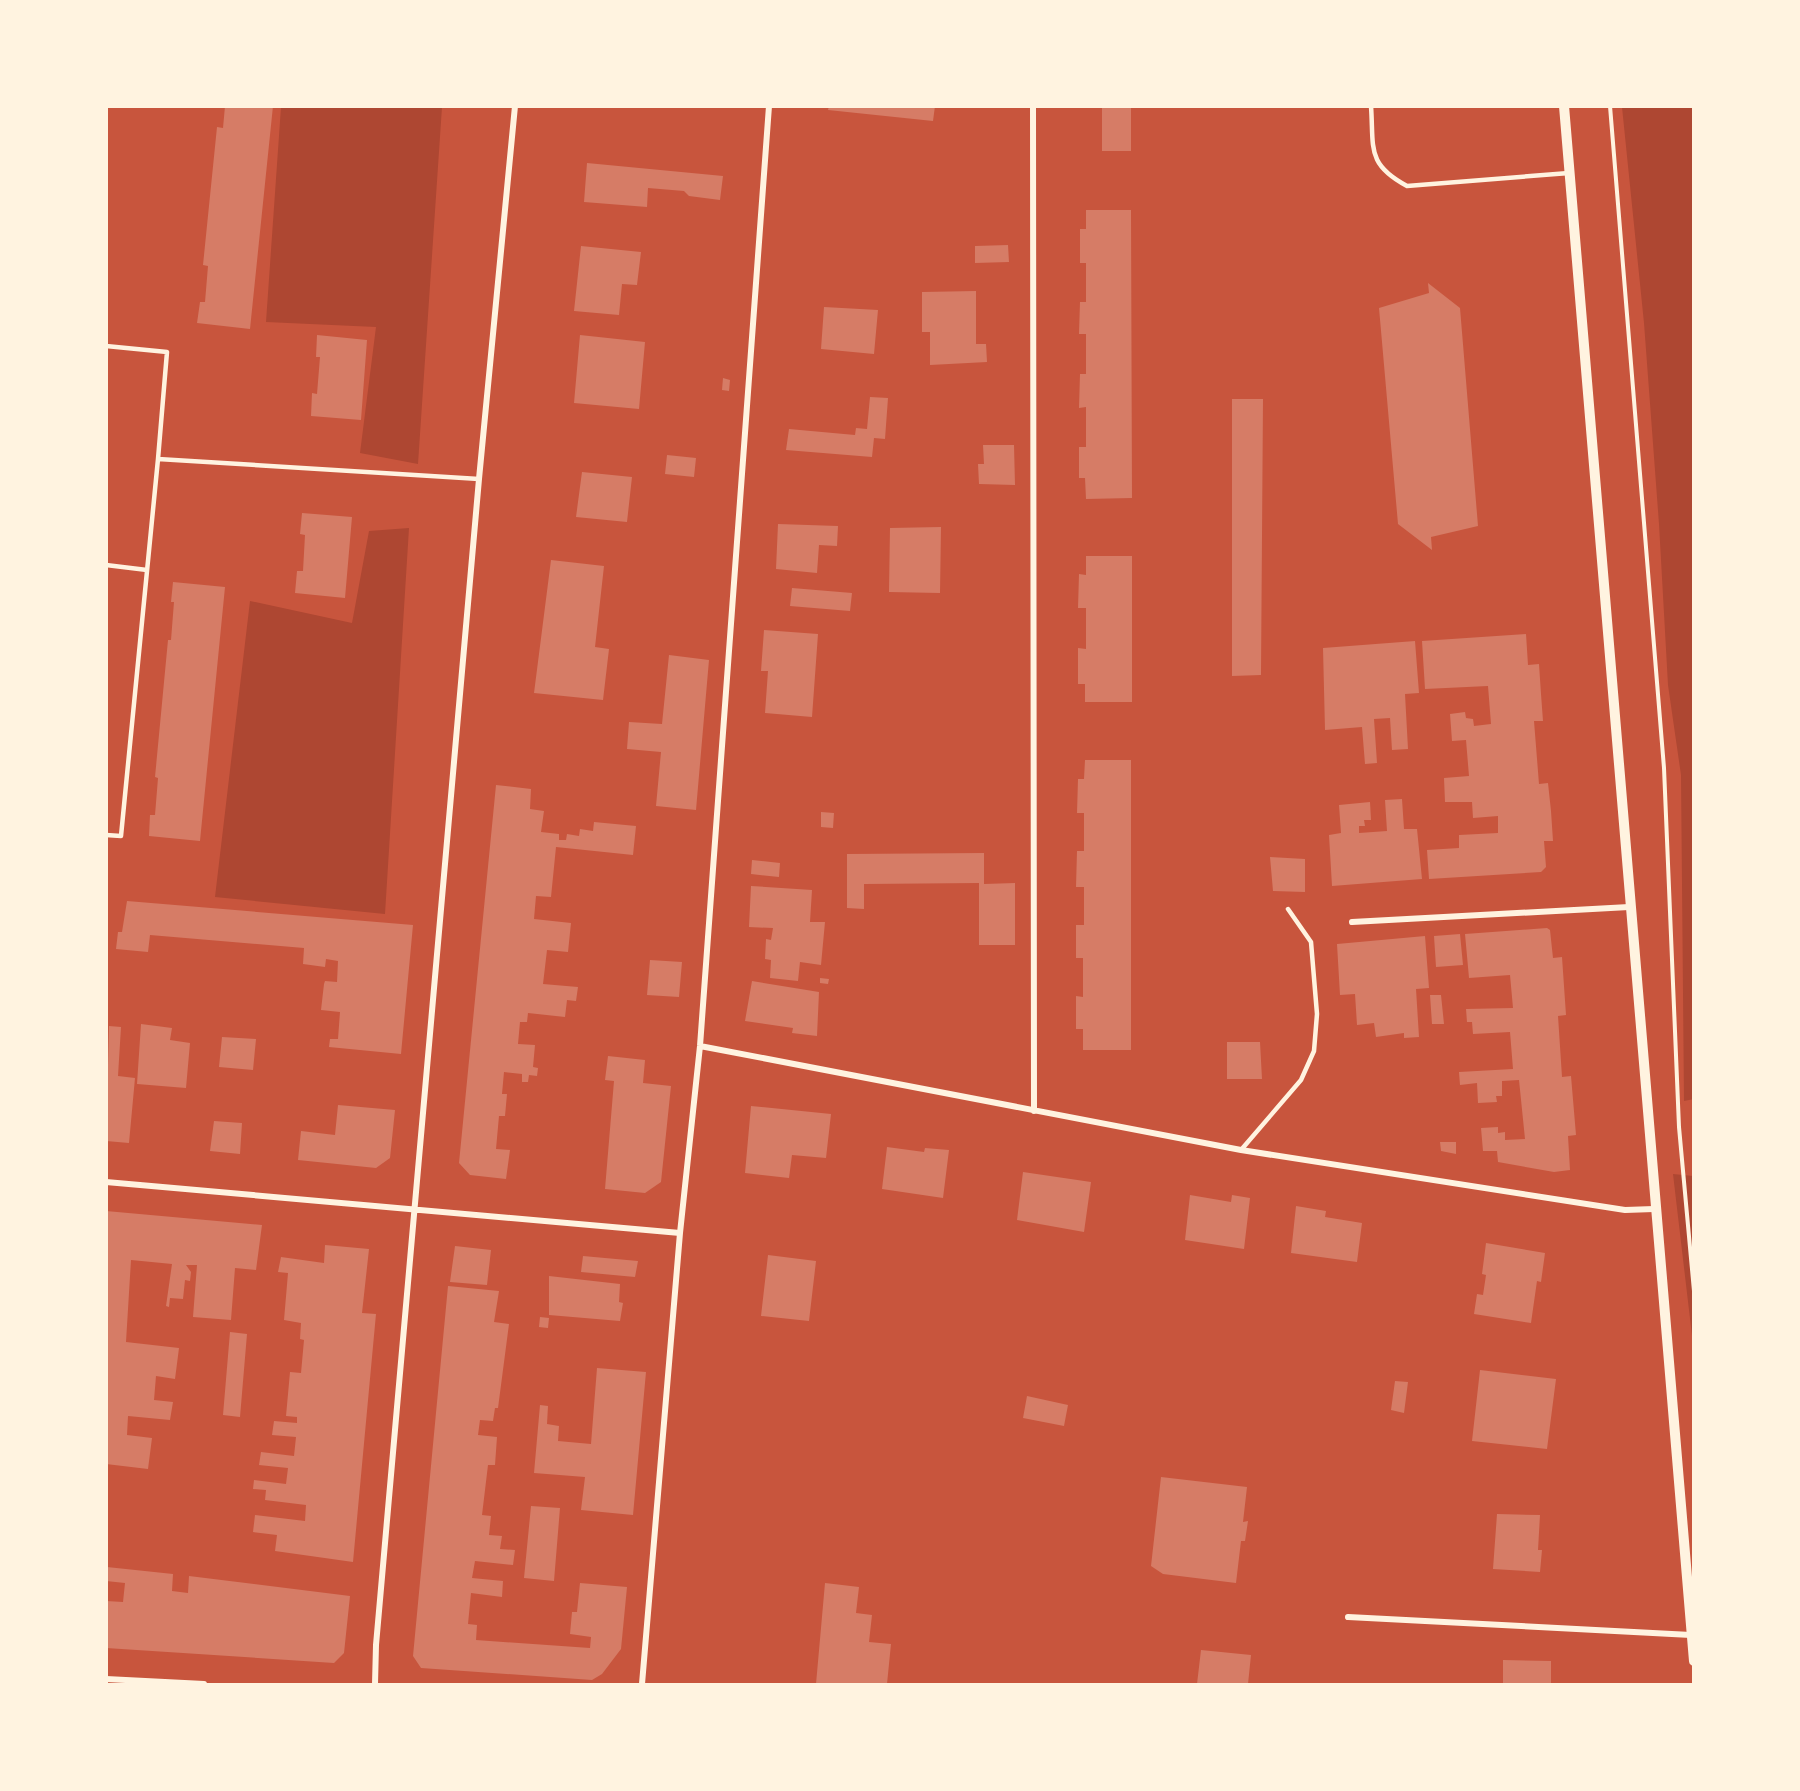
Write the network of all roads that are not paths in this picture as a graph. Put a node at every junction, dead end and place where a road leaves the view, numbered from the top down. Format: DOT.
graph roads {
  1 [pos="515,106"];
  2 [pos="769,106"];
  3 [pos="1033,106"];
  4 [pos="1371,106"];
  5 [pos="1564,106"];
  6 [pos="1569,173"];
  7 [pos="106,346"];
  8 [pos="158,459"];
  9 [pos="479,479"];
  10 [pos="106,565"];
  11 [pos="147,570"];
  12 [pos="106,835"];
  13 [pos="1629,907"];
  14 [pos="1288,909"];
  15 [pos="1352,922"];
  16 [pos="700,1046"];
  17 [pos="1034,1110"];
  18 [pos="1241,1150"];
  19 [pos="106,1182"];
  20 [pos="413,1209"];
  21 [pos="1654,1209"];
  22 [pos="680,1233"];
  23 [pos="1348,1617"];
  24 [pos="1691,1635"];
  25 [pos="1694,1661"];
  26 [pos="106,1679"];
  27 [pos="204,1684"];
  28 [pos="375,1684"];
  29 [pos="642,1684"];
  1 -- 9 [label="street"];
  2 -- 16 [label="street"];
  3 -- 17 [label="street"];
  4 -- 6 [label="lane"];
  5 -- 6 [label="street"];
  6 -- 13 [label="street"];
  7 -- 8 [label="lane"];
  8 -- 9 [label="lane"];
  8 -- 11 [label="lane"];
  9 -- 20 [label="street"];
  10 -- 11 [label="lane"];
  11 -- 12 [label="lane"];
  13 -- 15 [label="street"];
  13 -- 21 [label="street"];
  14 -- 18 [label="lane"];
  16 -- 17 [label="street"];
  16 -- 22 [label="street"];
  17 -- 18 [label="street"];
  18 -- 21 [label="street"];
  19 -- 20 [label="street"];
  20 -- 22 [label="street"];
  20 -- 28 [label="street"];
  21 -- 24 [label="street"];
  22 -- 29 [label="street"];
  23 -- 24 [label="street"];
  24 -- 25 [label="street"];
  26 -- 27 [label="street"];
}
